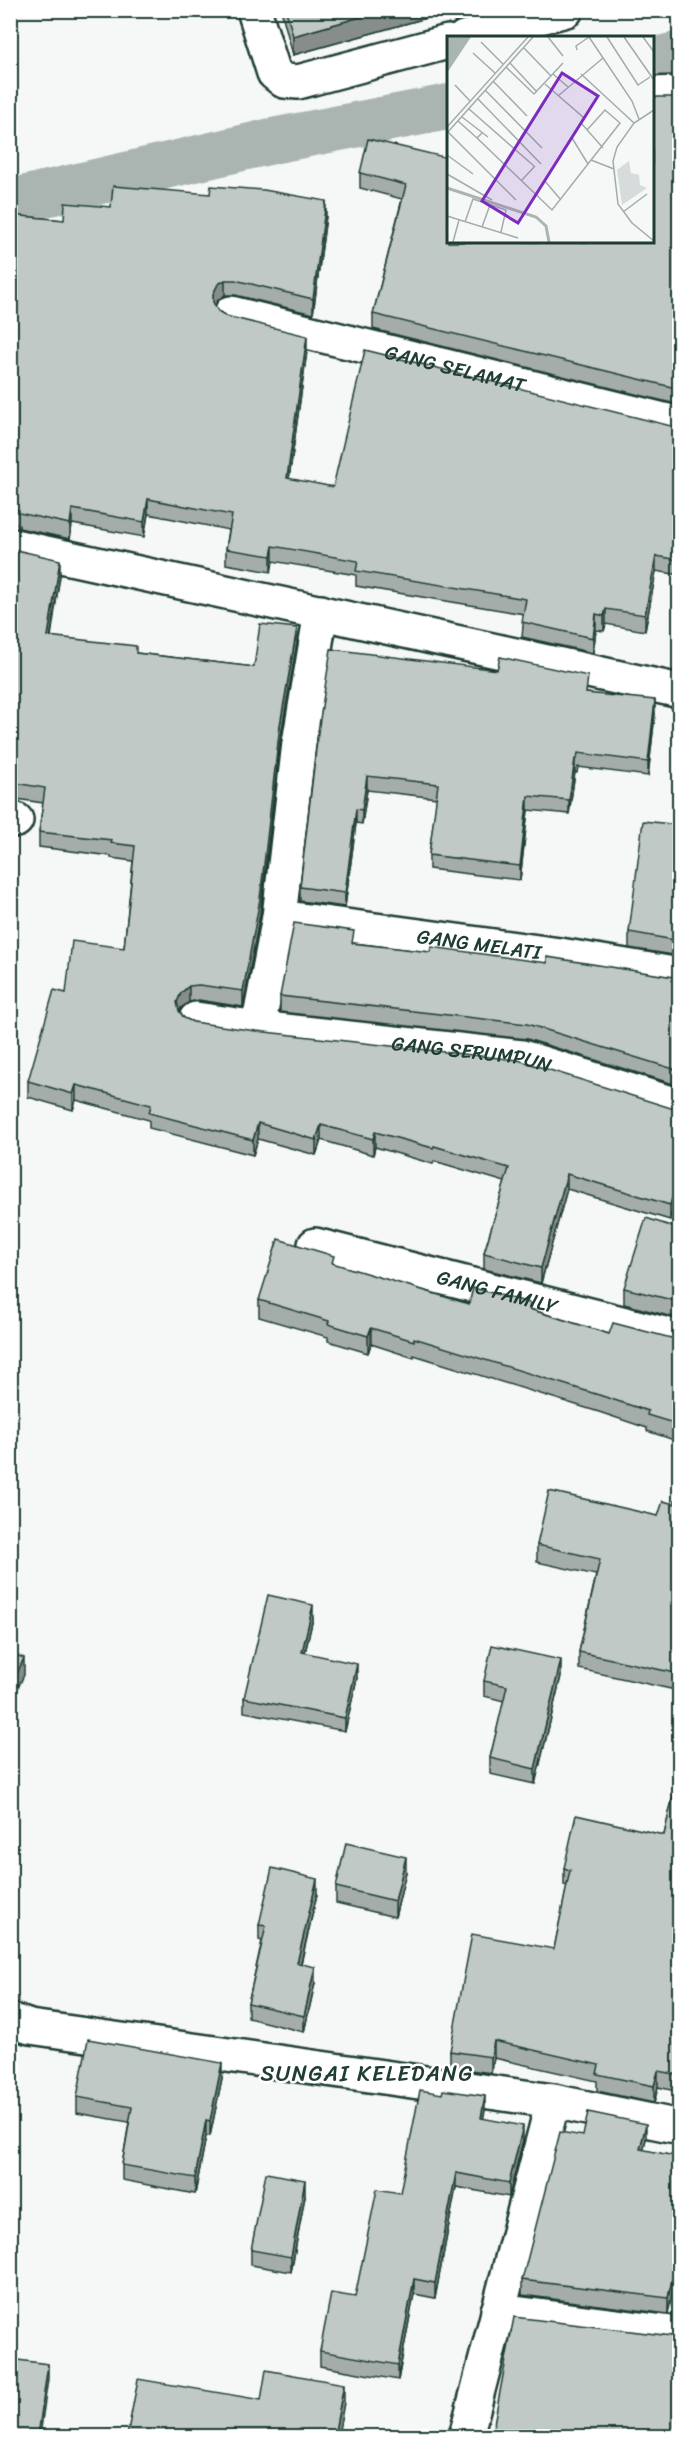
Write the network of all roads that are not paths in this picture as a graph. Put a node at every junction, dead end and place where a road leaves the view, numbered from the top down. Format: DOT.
graph roads {
  1 [pos="254,10"];
  2 [pos="556,12"];
  3 [pos="471,36"];
  4 [pos="447,42"];
  5 [pos="680,93"];
  6 [pos="654,94"];
  7 [pos="231,313"];
  8 [pos="680,424"];
  9 [pos="10,545"];
  10 [pos="321,612"];
  11 [pos="680,690"];
  12 [pos="279,917"];
  13 [pos="680,975"];
  14 [pos="196,1019"];
  15 [pos="258,1028"];
  16 [pos="680,1106"];
  17 [pos="315,1245"];
  18 [pos="680,1338"];
  19 [pos="10,2020"];
  20 [pos="553,2101"];
  21 [pos="680,2127"];
  22 [pos="498,2311"];
  23 [pos="680,2334"];
  24 [pos="466,2436"];
  1 -- 4 [label="street"];
  2 -- 3 [label="street"];
  5 -- 6 [label="street"];
  7 -- 8 [label="street, GANG SELAMAT"];
  9 -- 10 [label="street"];
  10 -- 11 [label="street"];
  10 -- 12 [label="street"];
  12 -- 13 [label="street, GANG MELATI"];
  12 -- 15 [label="street"];
  14 -- 15 [label="street, GANG SERUMPUN"];
  15 -- 16 [label="street, GANG SERUMPUN"];
  17 -- 18 [label="street, GANG FAMILY"];
  19 -- 20 [label="street"];
  20 -- 21 [label="street"];
  20 -- 22 [label="street"];
  22 -- 23 [label="street"];
  22 -- 24 [label="street"];
}
